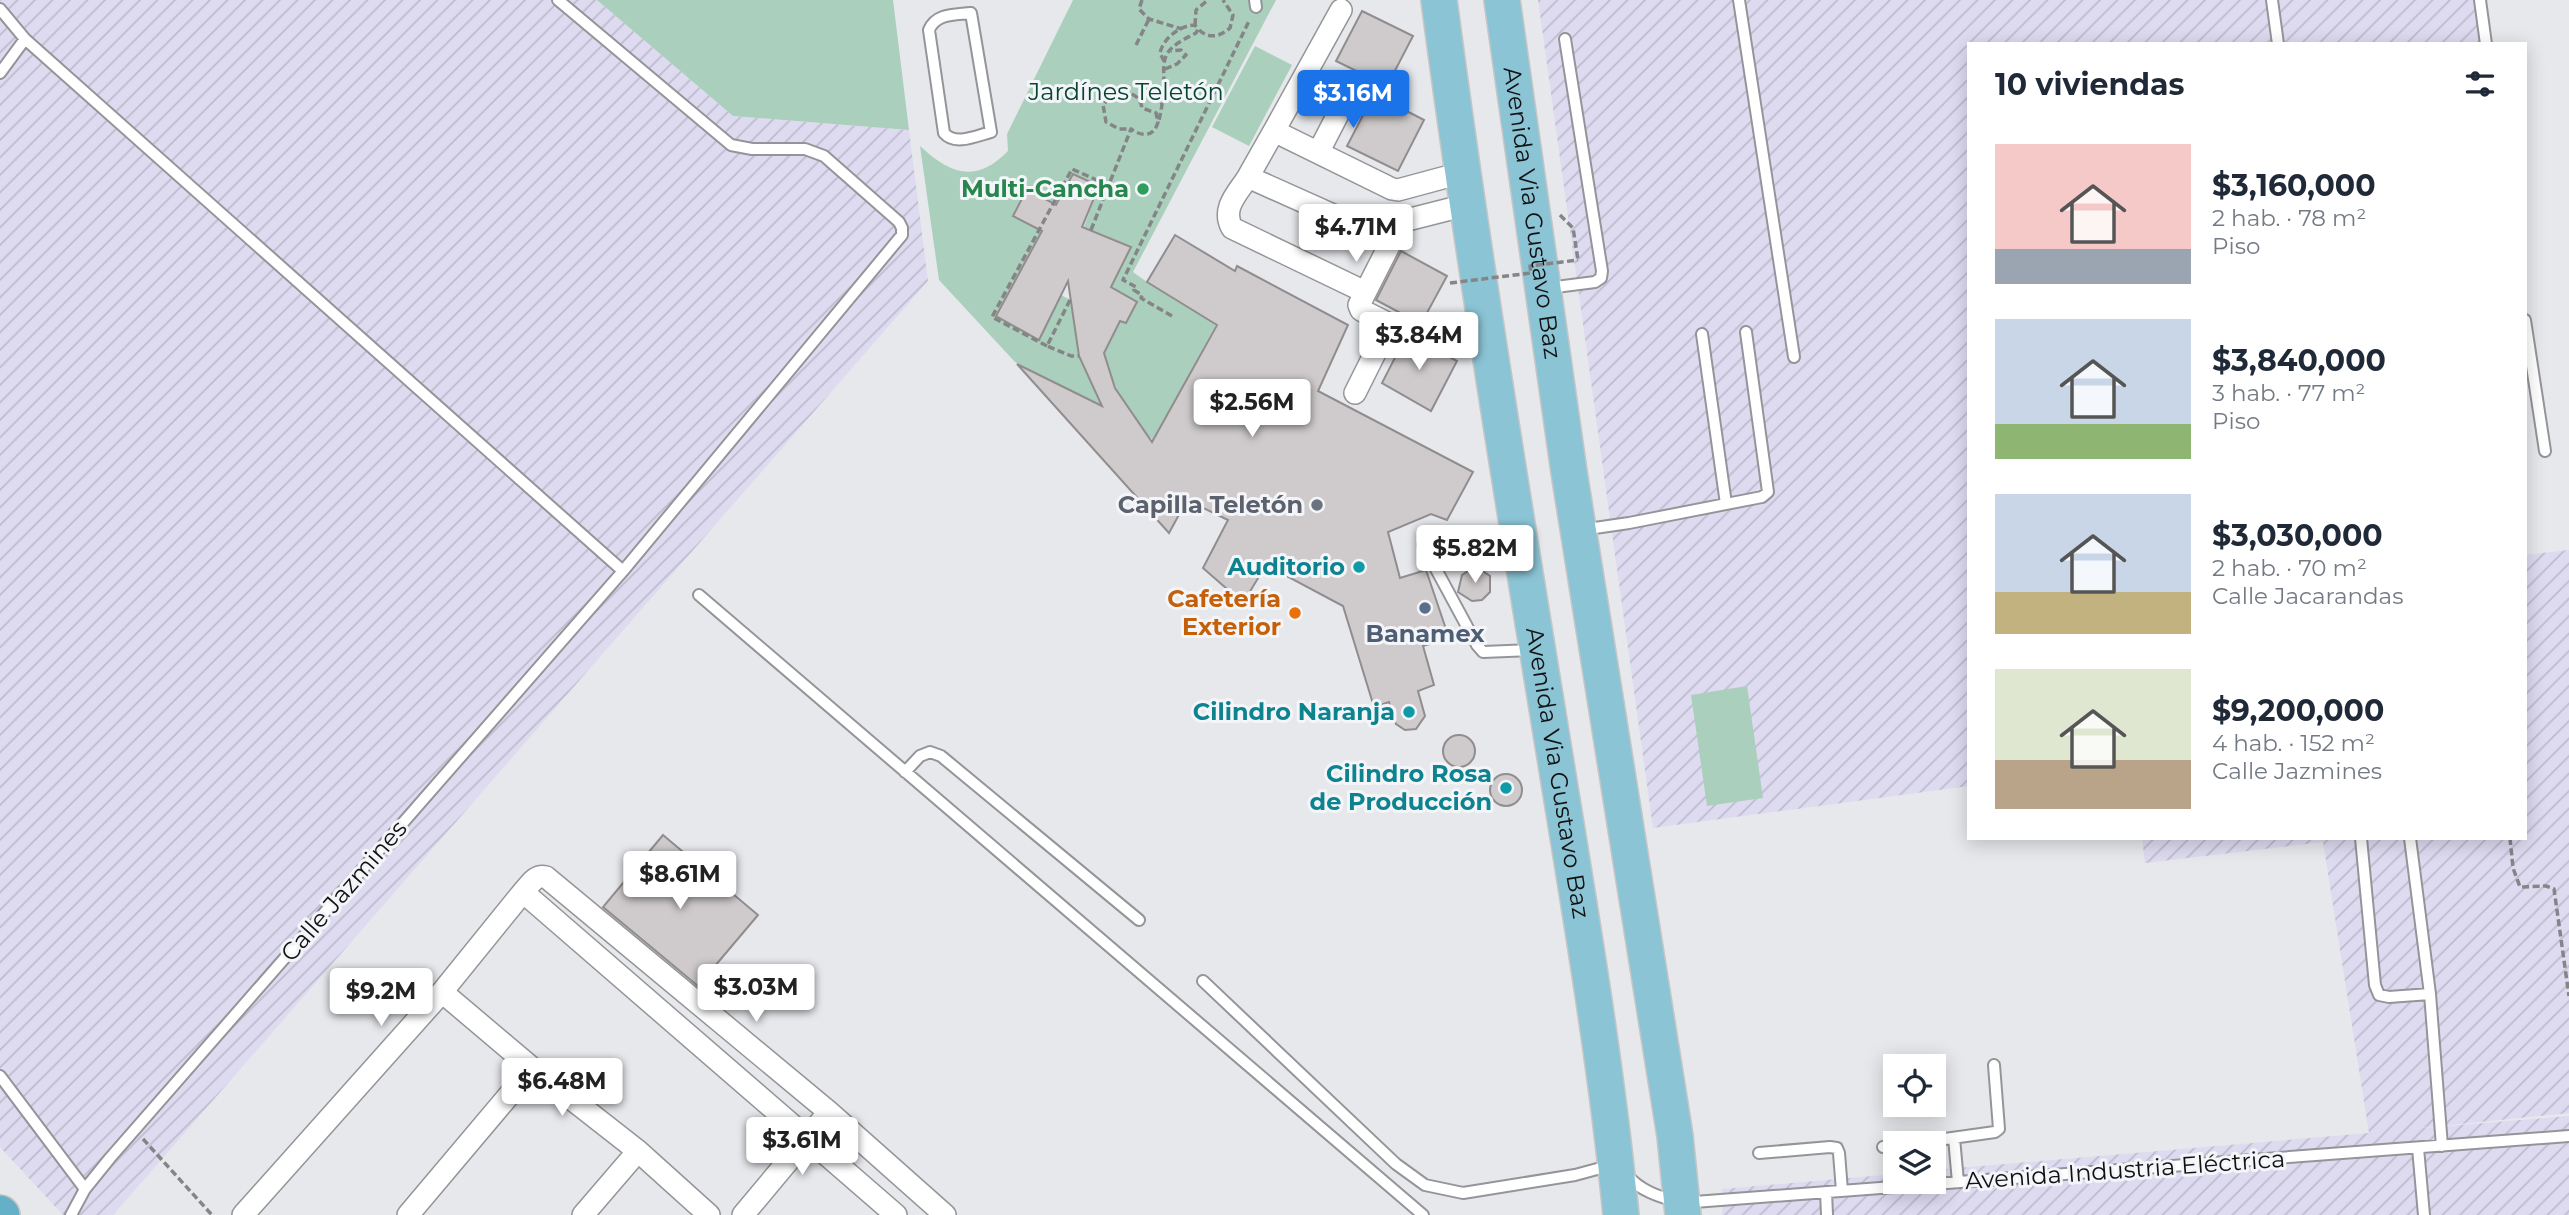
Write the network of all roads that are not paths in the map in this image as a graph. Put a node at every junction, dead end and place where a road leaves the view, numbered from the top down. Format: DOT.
graph roads {
  1 [pos="558,0"];
  2 [pos="1439,0"];
  3 [pos="1502,0"];
  4 [pos="1739,0"];
  5 [pos="2272,0"];
  6 [pos="2480,0"];
  7 [pos="0,9"];
  8 [pos="1341,10"];
  9 [pos="26,39"];
  10 [pos="1564,39"];
  11 [pos="2278,42"];
  12 [pos="2486,42"];
  13 [pos="0,73"];
  14 [pos="1351,89"];
  15 [pos="1274,131"];
  16 [pos="991,132"];
  17 [pos="1319,151"];
  18 [pos="1248,177"];
  19 [pos="1464,189"];
  20 [pos="1391,241"];
  21 [pos="1542,289"];
  22 [pos="1365,292"];
  23 [pos="1746,332"];
  24 [pos="2527,333"];
  25 [pos="1702,334"];
  26 [pos="1794,357"];
  27 [pos="1355,393"];
  28 [pos="2545,452"];
  29 [pos="1726,504"];
  30 [pos="1578,530"];
  31 [pos="1423,545"];
  32 [pos="623,571"];
  33 [pos="699,595"];
  34 [pos="1537,649"];
  35 [pos="905,772"];
  36 [pos="2361,840"];
  37 [pos="2410,840"];
  38 [pos="523,892"];
  39 [pos="1139,920"];
  40 [pos="1203,981"];
  41 [pos="442,992"];
  42 [pos="2430,994"];
  43 [pos="1994,1065"];
  44 [pos="532,1068"];
  45 [pos="0,1076"];
  46 [pos="829,1112"];
  47 [pos="2569,1136"];
  48 [pos="807,1138"];
  49 [pos="1954,1138"];
  50 [pos="1946,1139"];
  51 [pos="2442,1146"];
  52 [pos="2418,1148"];
  53 [pos="638,1151"];
  54 [pos="1759,1153"];
  55 [pos="1616,1164"];
  56 [pos="1958,1182"];
  57 [pos="85,1189"];
  58 [pos="1842,1191"];
  59 [pos="1826,1192"];
  60 [pos="1678,1209"];
  61 [pos="71,1215"];
  62 [pos="243,1215"];
  63 [pos="408,1215"];
  64 [pos="583,1215"];
  65 [pos="709,1215"];
  66 [pos="743,1215"];
  67 [pos="896,1215"];
  68 [pos="945,1215"];
  69 [pos="1423,1215"];
  70 [pos="1621,1215"];
  71 [pos="1827,1215"];
  72 [pos="2424,1215"];
  1 -- 32 [label="lane, Calle Jazmines"];
  2 -- 19 [label="main road, Avenida Via Gustavo Baz"];
  3 -- 21 [label="main road, Avenida Via Gustavo Baz"];
  4 -- 26 [label="lane"];
  5 -- 11 [label="lane"];
  6 -- 12 [label="lane"];
  7 -- 9 [label="lane"];
  8 -- 15 [label="street"];
  9 -- 13 [label="lane"];
  9 -- 32 [label="lane"];
  10 -- 21 [label="lane"];
  14 -- 17 [label="street"];
  15 -- 17 [label="street"];
  15 -- 18 [label="street"];
  16 -- 16 [label="lane"];
  17 -- 19 [label="street"];
  18 -- 20 [label="street"];
  18 -- 22 [label="street"];
  19 -- 20 [label="street"];
  19 -- 34 [label="main road, Avenida Via Gustavo Baz"];
  20 -- 22 [label="street"];
  21 -- 30 [label="main road, Avenida Via Gustavo Baz"];
  22 -- 27 [label="street"];
  23 -- 29 [label="lane"];
  24 -- 28 [label="lane"];
  25 -- 29 [label="lane"];
  29 -- 30 [label="lane"];
  30 -- 60 [label="main road, Avenida Via Gustavo Baz"];
  31 -- 34 [label="lane"];
  32 -- 57 [label="lane, Calle Jazmines"];
  33 -- 35 [label="lane"];
  34 -- 55 [label="main road, Avenida Via Gustavo Baz"];
  35 -- 39 [label="lane"];
  35 -- 69 [label="lane"];
  36 -- 42 [label="lane"];
  37 -- 42 [label="lane"];
  38 -- 41 [label="street"];
  38 -- 46 [label="street"];
  38 -- 48 [label="street"];
  40 -- 55 [label="lane"];
  41 -- 44 [label="street"];
  41 -- 62 [label="street"];
  42 -- 51 [label="lane"];
  43 -- 49 [label="lane"];
  44 -- 53 [label="street"];
  44 -- 63 [label="street"];
  45 -- 57 [label="lane"];
  46 -- 48 [label="street"];
  46 -- 68 [label="street"];
  47 -- 51 [label="lane, Avenida Industria Eléctrica"];
  48 -- 66 [label="street"];
  48 -- 67 [label="street"];
  49 -- 50 [label="lane"];
  49 -- 56 [label="lane"];
  51 -- 52 [label="lane, Avenida Industria Eléctrica"];
  52 -- 56 [label="lane, Avenida Industria Eléctrica"];
  52 -- 72 [label="lane"];
  53 -- 64 [label="street"];
  53 -- 65 [label="street"];
  54 -- 58 [label="lane"];
  55 -- 60 [label="lane, Avenida Industria Eléctrica"];
  55 -- 70 [label="main road, Avenida Via Gustavo Baz"];
  56 -- 58 [label="lane, Avenida Industria Eléctrica"];
  57 -- 61 [label="lane, Calle Jazmines"];
  58 -- 59 [label="lane, Avenida Industria Eléctrica"];
  59 -- 60 [label="lane, Avenida Industria Eléctrica"];
  59 -- 71 [label="lane"];
}
